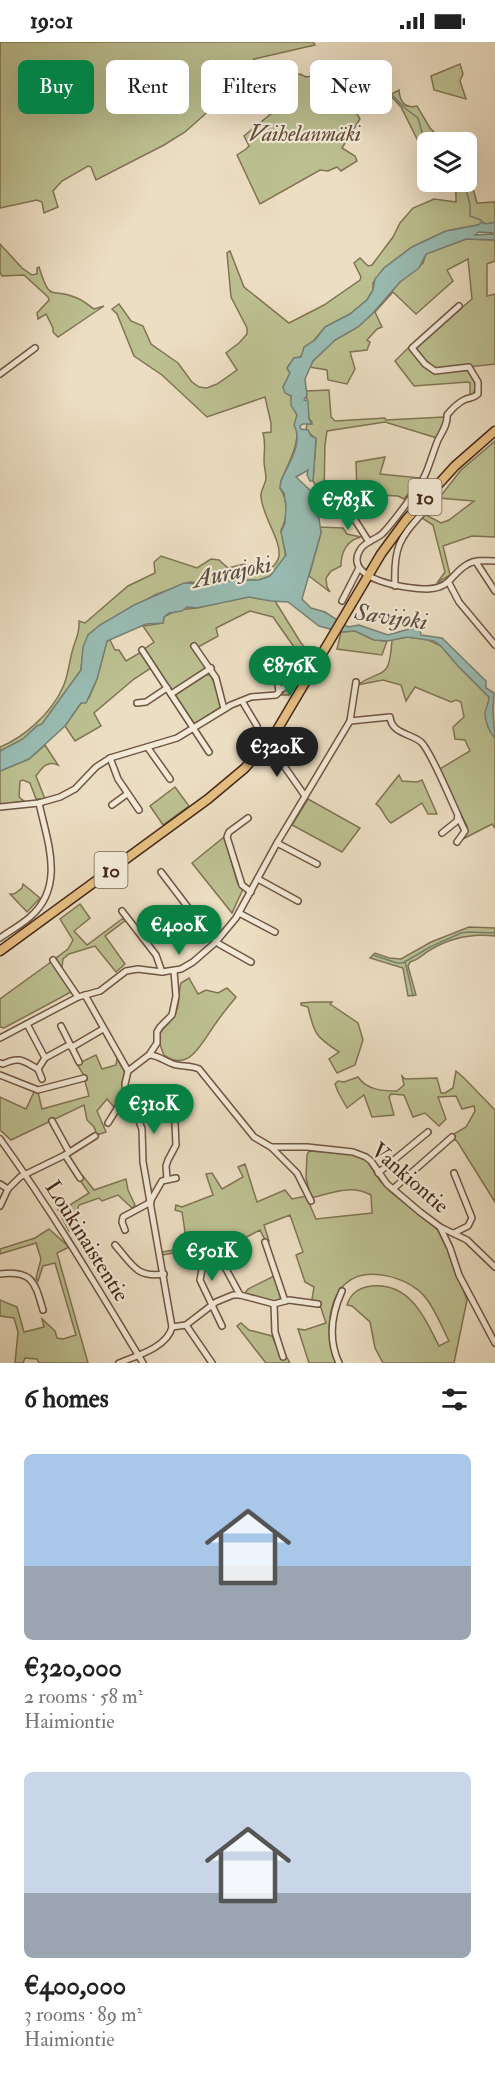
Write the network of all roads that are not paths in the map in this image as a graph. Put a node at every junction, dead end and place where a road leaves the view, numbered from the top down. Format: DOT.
graph roads {
  1 [pos="459,306"];
  2 [pos="35,348"];
  3 [pos="0,374"];
  4 [pos="495,431"];
  5 [pos="431,503"];
  6 [pos="348,509"];
  7 [pos="369,542"];
  8 [pos="495,561"];
  9 [pos="476,562"];
  10 [pos="359,568"];
  11 [pos="369,576"];
  12 [pos="450,582"];
  13 [pos="395,586"];
  14 [pos="495,591"];
  15 [pos="342,602"];
  16 [pos="495,645"];
  17 [pos="194,646"];
  18 [pos="142,650"];
  19 [pos="305,659"];
  20 [pos="262,660"];
  21 [pos="210,668"];
  22 [pos="356,682"];
  23 [pos="279,690"];
  24 [pos="169,691"];
  25 [pos="242,701"];
  26 [pos="136,703"];
  27 [pos="224,709"];
  28 [pos="350,722"];
  29 [pos="257,726"];
  30 [pos="194,728"];
  31 [pos="268,743"];
  32 [pos="148,748"];
  33 [pos="209,752"];
  34 [pos="110,758"];
  35 [pos="170,779"];
  36 [pos="127,794"];
  37 [pos="305,796"];
  38 [pos="39,803"];
  39 [pos="112,805"];
  40 [pos="0,807"];
  41 [pos="139,810"];
  42 [pos="458,815"];
  43 [pos="248,818"];
  44 [pos="442,833"];
  45 [pos="457,842"];
  46 [pos="277,843"];
  47 [pos="317,864"];
  48 [pos="161,872"];
  49 [pos="258,879"];
  50 [pos="250,892"];
  51 [pos="298,901"];
  52 [pos="122,910"];
  53 [pos="239,913"];
  54 [pos="275,932"];
  55 [pos="0,938"];
  56 [pos="216,942"];
  57 [pos="0,951"];
  58 [pos="53,960"];
  59 [pos="251,962"];
  60 [pos="174,971"];
  61 [pos="162,972"];
  62 [pos="85,995"];
  63 [pos="78,997"];
  64 [pos="27,1024"];
  65 [pos="61,1026"];
  66 [pos="103,1029"];
  67 [pos="0,1037"];
  68 [pos="157,1043"];
  69 [pos="70,1046"];
  70 [pos="149,1054"];
  71 [pos="45,1058"];
  72 [pos="162,1058"];
  73 [pos="78,1062"];
  74 [pos="0,1063"];
  75 [pos="38,1069"];
  76 [pos="128,1071"];
  77 [pos="0,1075"];
  78 [pos="84,1078"];
  79 [pos="42,1079"];
  80 [pos="126,1094"];
  81 [pos="52,1121"];
  82 [pos="108,1122"];
  83 [pos="175,1123"];
  84 [pos="428,1132"];
  85 [pos="95,1136"];
  86 [pos="452,1137"];
  87 [pos="0,1139"];
  88 [pos="271,1147"];
  89 [pos="67,1154"];
  90 [pos="378,1173"];
  91 [pos="454,1173"];
  92 [pos="25,1174"];
  93 [pos="80,1178"];
  94 [pos="177,1178"];
  95 [pos="167,1179"];
  96 [pos="0,1184"];
  97 [pos="8,1189"];
  98 [pos="393,1189"];
  99 [pos="311,1201"];
  100 [pos="151,1202"];
  101 [pos="0,1206"];
  102 [pos="440,1227"];
  103 [pos="125,1230"];
  104 [pos="454,1233"];
  105 [pos="265,1242"];
  106 [pos="115,1245"];
  107 [pos="204,1259"];
  108 [pos="495,1267"];
  109 [pos="226,1269"];
  110 [pos="0,1274"];
  111 [pos="164,1274"];
  112 [pos="342,1291"];
  113 [pos="240,1295"];
  114 [pos="285,1300"];
  115 [pos="274,1304"];
  116 [pos="318,1304"];
  117 [pos="210,1305"];
  118 [pos="43,1310"];
  119 [pos="186,1325"];
  120 [pos="222,1326"];
  121 [pos="172,1327"];
  122 [pos="495,1343"];
  123 [pos="137,1354"];
  124 [pos="283,1357"];
  125 [pos="123,1362"];
  126 [pos="142,1363"];
  127 [pos="212,1363"];
  128 [pos="339,1363"];
  1 -- 7 [label="street"];
  2 -- 3 [label="street"];
  4 -- 11 [label="highway, 10"];
  5 -- 13 [label="street"];
  6 -- 7 [label="street"];
  7 -- 10 [label="street"];
  8 -- 9 [label="street"];
  9 -- 12 [label="street"];
  9 -- 14 [label="street"];
  10 -- 11 [label="street"];
  10 -- 15 [label="street"];
  11 -- 13 [label="street"];
  11 -- 31 [label="highway, 10"];
  12 -- 13 [label="street"];
  12 -- 16 [label="street"];
  17 -- 21 [label="street"];
  18 -- 24 [label="street"];
  19 -- 23 [label="street"];
  20 -- 23 [label="street"];
  21 -- 24 [label="street"];
  21 -- 27 [label="street"];
  22 -- 28 [label="street"];
  23 -- 25 [label="street"];
  24 -- 26 [label="street"];
  24 -- 30 [label="street"];
  25 -- 27 [label="street"];
  25 -- 29 [label="street"];
  27 -- 30 [label="street"];
  28 -- 37 [label="street"];
  28 -- 42 [label="street"];
  30 -- 32 [label="street"];
  30 -- 33 [label="street"];
  31 -- 37 [label="street"];
  31 -- 57 [label="highway, 10"];
  32 -- 34 [label="street"];
  32 -- 35 [label="street"];
  34 -- 36 [label="street"];
  34 -- 38 [label="street"];
  36 -- 39 [label="street"];
  36 -- 41 [label="street"];
  37 -- 46 [label="street"];
  38 -- 40 [label="street"];
  38 -- 55 [label="street"];
  42 -- 44 [label="street"];
  42 -- 45 [label="street"];
  43 -- 50 [label="street"];
  46 -- 47 [label="street"];
  46 -- 49 [label="street"];
  48 -- 56 [label="street"];
  49 -- 50 [label="street"];
  49 -- 51 [label="street"];
  50 -- 53 [label="street"];
  52 -- 61 [label="street"];
  53 -- 54 [label="street"];
  53 -- 56 [label="street"];
  56 -- 59 [label="street"];
  56 -- 60 [label="street"];
  58 -- 63 [label="street"];
  60 -- 61 [label="street"];
  60 -- 68 [label="street"];
  61 -- 62 [label="street"];
  62 -- 63 [label="street"];
  62 -- 66 [label="street"];
  63 -- 64 [label="street"];
  64 -- 67 [label="street"];
  64 -- 71 [label="street"];
  65 -- 69 [label="street"];
  66 -- 69 [label="street"];
  66 -- 76 [label="street"];
  68 -- 70 [label="street"];
  68 -- 72 [label="street"];
  69 -- 71 [label="street"];
  69 -- 73 [label="street"];
  70 -- 72 [label="street"];
  70 -- 76 [label="street"];
  71 -- 75 [label="street"];
  72 -- 88 [label="street"];
  74 -- 75 [label="street"];
  75 -- 79 [label="street"];
  76 -- 80 [label="street"];
  77 -- 78 [label="street"];
  80 -- 82 [label="street"];
  80 -- 100 [label="street"];
  81 -- 89 [label="street"];
  83 -- 95 [label="street"];
  84 -- 90 [label="street"];
  85 -- 89 [label="street"];
  86 -- 98 [label="street"];
  87 -- 92 [label="street, Loukinaistentie"];
  88 -- 90 [label="street, Vankiontie"];
  88 -- 99 [label="street"];
  89 -- 92 [label="street"];
  89 -- 93 [label="street"];
  90 -- 98 [label="street, Vankiontie"];
  91 -- 104 [label="street"];
  92 -- 97 [label="street"];
  92 -- 123 [label="street, Loukinaistentie"];
  94 -- 95 [label="street"];
  95 -- 100 [label="street"];
  96 -- 97 [label="street"];
  97 -- 101 [label="street"];
  98 -- 102 [label="street, Vankiontie"];
  100 -- 103 [label="street"];
  100 -- 111 [label="street"];
  102 -- 104 [label="street, Vankiontie"];
  102 -- 122 [label="street"];
  104 -- 108 [label="street, Vankiontie"];
  105 -- 114 [label="street"];
  106 -- 111 [label="street"];
  107 -- 117 [label="street"];
  109 -- 113 [label="street"];
  110 -- 118 [label="street"];
  111 -- 121 [label="street"];
  112 -- 128 [label="street"];
  113 -- 115 [label="street"];
  113 -- 117 [label="street"];
  114 -- 115 [label="street"];
  114 -- 116 [label="street"];
  115 -- 124 [label="street"];
  117 -- 119 [label="street"];
  117 -- 120 [label="street"];
  119 -- 121 [label="street"];
  119 -- 127 [label="street"];
  121 -- 123 [label="street"];
  123 -- 125 [label="street"];
  123 -- 126 [label="street, Loukinaistentie"];
}
